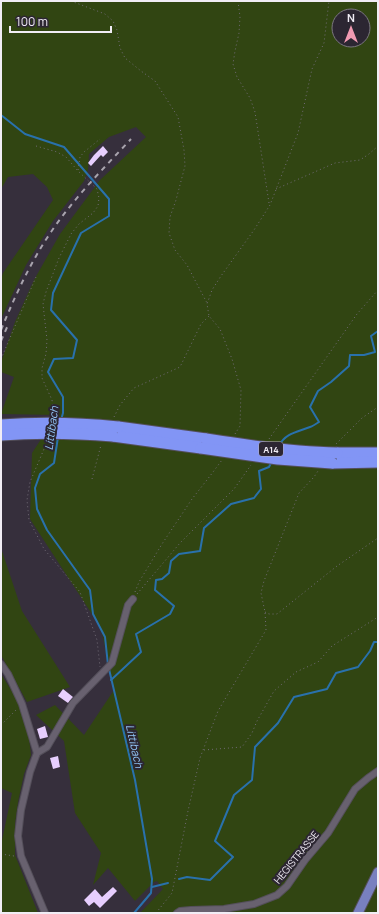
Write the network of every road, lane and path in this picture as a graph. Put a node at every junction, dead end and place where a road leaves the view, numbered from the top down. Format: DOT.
graph roads {
  1 [pos="71,1"];
  2 [pos="238,1"];
  3 [pos="329,1"];
  4 [pos="100,139"];
  5 [pos="36,146"];
  6 [pos="378,146"];
  7 [pos="78,171"];
  8 [pos="276,189"];
  9 [pos="270,205"];
  10 [pos="36,277"];
  11 [pos="207,304"];
  12 [pos="210,316"];
  13 [pos="1,358"];
  14 [pos="378,407"];
  15 [pos="54,415"];
  16 [pos="1,425"];
  17 [pos="115,427"];
  18 [pos="1,435"];
  19 [pos="232,439"];
  20 [pos="47,443"];
  21 [pos="101,444"];
  22 [pos="378,453"];
  23 [pos="334,455"];
  24 [pos="222,460"];
  25 [pos="378,462"];
  26 [pos="318,471"];
  27 [pos="92,479"];
  28 [pos="378,538"];
  29 [pos="133,598"];
  30 [pos="265,612"];
  31 [pos="378,617"];
  32 [pos="1,664"];
  33 [pos="102,674"];
  34 [pos="22,704"];
  35 [pos="1,725"];
  36 [pos="203,750"];
  37 [pos="36,753"];
  38 [pos="378,771"];
  39 [pos="1,854"];
  40 [pos="21,856"];
  41 [pos="378,872"];
  42 [pos="45,913"];
  43 [pos="156,913"];
  44 [pos="177,913"];
  45 [pos="358,913"];
  1 -- 11 [label="path"];
  2 -- 9 [label="path"];
  3 -- 8 [label="path"];
  4 -- 7 [label="path"];
  5 -- 7 [label="path"];
  6 -- 8 [label="path"];
  7 -- 15 [label="path"];
  8 -- 9 [label="path"];
  9 -- 11 [label="path"];
  10 -- 13 [label="path"];
  11 -- 12 [label="path"];
  12 -- 17 [label="path"];
  12 -- 19 [label="path"];
  14 -- 23 [label="path"];
  16 -- 17 [label="highway, A14, bridge"];
  17 -- 18 [label="highway, A14, bridge"];
  17 -- 23 [label="highway, A14, bridge"];
  20 -- 33 [label="path"];
  21 -- 27 [label="path"];
  22 -- 23 [label="highway, A14"];
  23 -- 25 [label="highway, A14"];
  24 -- 29 [label="path"];
  26 -- 30 [label="path"];
  28 -- 30 [label="path"];
  29 -- 33 [label="street"];
  30 -- 36 [label="path"];
  31 -- 36 [label="path"];
  32 -- 34 [label="street"];
  33 -- 37 [label="street"];
  34 -- 35 [label="path"];
  34 -- 37 [label="street"];
  36 -- 43 [label="path"];
  37 -- 40 [label="street"];
  38 -- 44 [label="street, HEGISTRASSE"];
  39 -- 40 [label="path"];
  40 -- 42 [label="street"];
  41 -- 45 [label="main road"];
}
